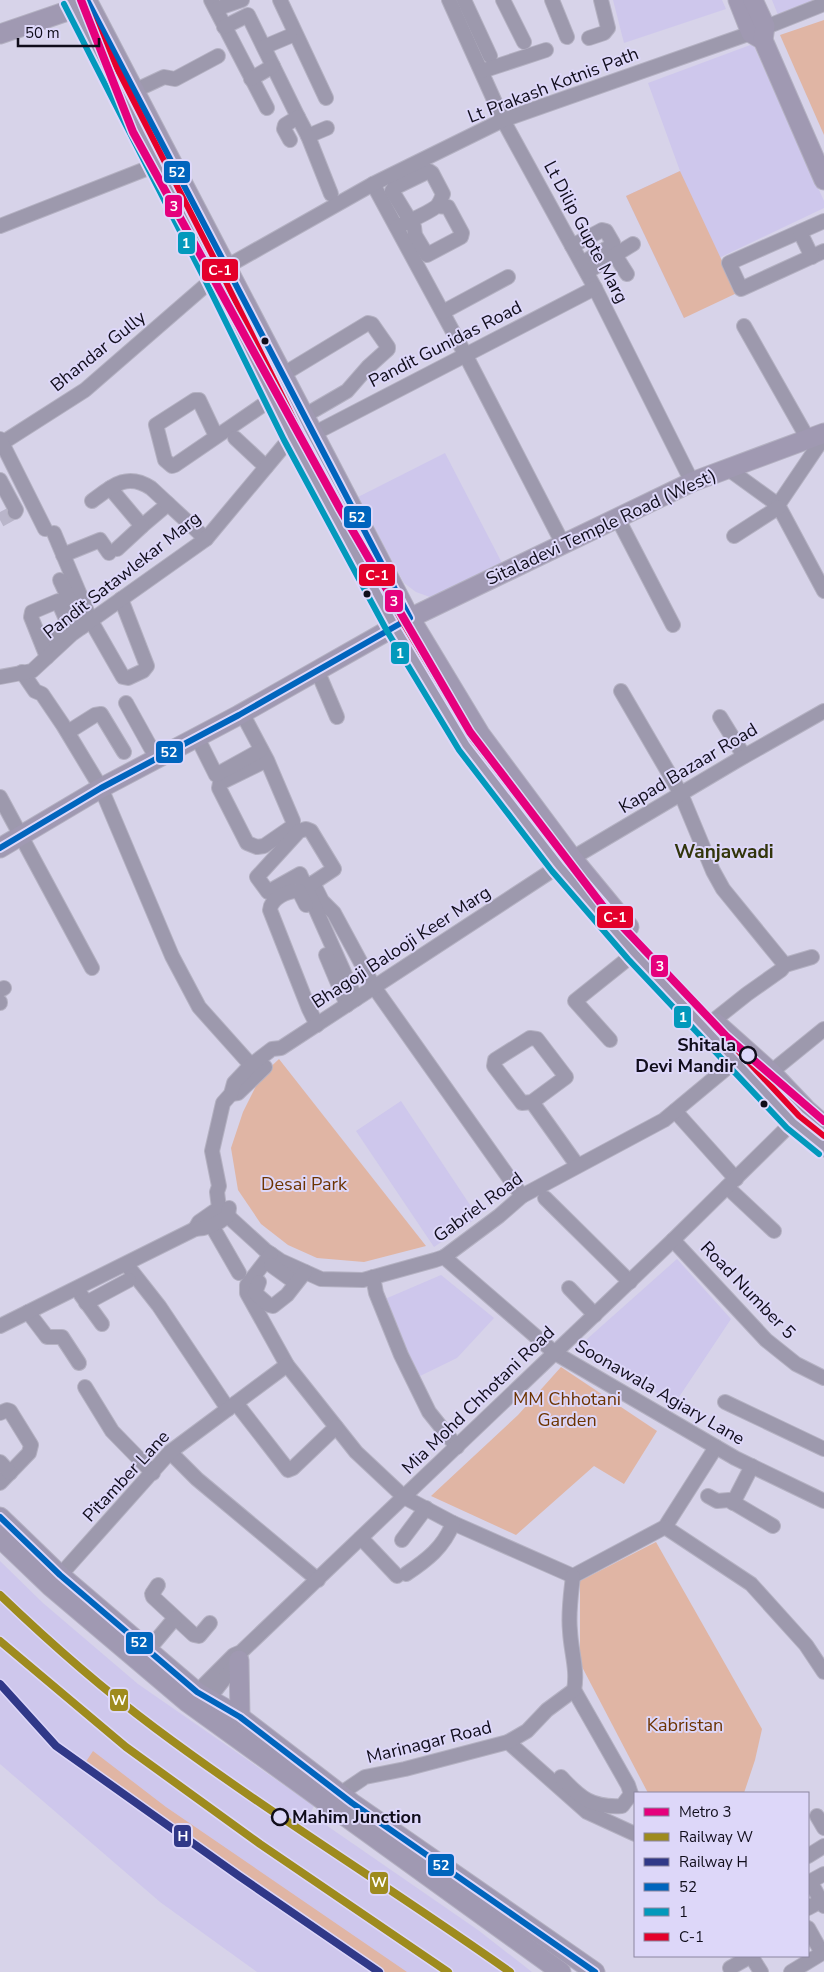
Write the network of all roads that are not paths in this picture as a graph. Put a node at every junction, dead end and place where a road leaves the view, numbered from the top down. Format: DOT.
graph roads {
  1 [pos="242,0"];
  2 [pos="280,0"];
  3 [pos="449,0"];
  4 [pos="464,0"];
  5 [pos="503,0"];
  6 [pos="552,0"];
  7 [pos="601,0"];
  8 [pos="738,0"];
  9 [pos="753,0"];
  10 [pos="85,2"];
  11 [pos="824,4"];
  12 [pos="213,5"];
  13 [pos="248,15"];
  14 [pos="224,26"];
  15 [pos="759,33"];
  16 [pos="0,34"];
  17 [pos="290,36"];
  18 [pos="567,38"];
  19 [pos="589,38"];
  20 [pos="524,42"];
  21 [pos="264,47"];
  22 [pos="546,50"];
  23 [pos="218,56"];
  24 [pos="490,56"];
  25 [pos="273,66"];
  26 [pos="482,71"];
  27 [pos="251,78"];
  28 [pos="134,91"];
  29 [pos="326,98"];
  30 [pos="267,108"];
  31 [pos="298,117"];
  32 [pos="503,120"];
  33 [pos="327,128"];
  34 [pos="308,136"];
  35 [pos="290,140"];
  36 [pos="156,165"];
  37 [pos="824,180"];
  38 [pos="373,184"];
  39 [pos="331,194"];
  40 [pos="432,213"];
  41 [pos="410,221"];
  42 [pos="824,221"];
  43 [pos="0,226"];
  44 [pos="396,228"];
  45 [pos="800,232"];
  46 [pos="576,244"];
  47 [pos="633,244"];
  48 [pos="818,254"];
  49 [pos="615,255"];
  50 [pos="586,264"];
  51 [pos="220,273"];
  52 [pos="627,274"];
  53 [pos="508,277"];
  54 [pos="595,288"];
  55 [pos="443,312"];
  56 [pos="744,326"];
  57 [pos="465,354"];
  58 [pos="282,375"];
  59 [pos="273,398"];
  60 [pos="304,416"];
  61 [pos="313,434"];
  62 [pos="216,436"];
  63 [pos="292,436"];
  64 [pos="819,436"];
  65 [pos="235,438"];
  66 [pos="0,442"];
  67 [pos="5,464"];
  68 [pos="266,467"];
  69 [pos="727,468"];
  70 [pos="0,480"];
  71 [pos="692,482"];
  72 [pos="110,488"];
  73 [pos="92,501"];
  74 [pos="168,504"];
  75 [pos="778,506"];
  76 [pos="15,512"];
  77 [pos="617,517"];
  78 [pos="142,526"];
  79 [pos="734,536"];
  80 [pos="206,539"];
  81 [pos="562,544"];
  82 [pos="64,555"];
  83 [pos="60,580"];
  84 [pos="824,591"];
  85 [pos="121,599"];
  86 [pos="80,623"];
  87 [pos="402,623"];
  88 [pos="673,626"];
  89 [pos="45,652"];
  90 [pos="318,670"];
  91 [pos="29,675"];
  92 [pos="1,677"];
  93 [pos="621,691"];
  94 [pos="126,703"];
  95 [pos="824,711"];
  96 [pos="242,713"];
  97 [pos="337,717"];
  98 [pos="720,717"];
  99 [pos="68,732"];
  100 [pos="197,737"];
  101 [pos="124,752"];
  102 [pos="264,755"];
  103 [pos="744,756"];
  104 [pos="157,759"];
  105 [pos="102,788"];
  106 [pos="681,794"];
  107 [pos="0,797"];
  108 [pos="22,836"];
  109 [pos="0,848"];
  110 [pos="566,863"];
  111 [pos="310,885"];
  112 [pos="318,903"];
  113 [pos="635,953"];
  114 [pos="812,957"];
  115 [pos="785,965"];
  116 [pos="92,968"];
  117 [pos="374,988"];
  118 [pos="351,1002"];
  119 [pos="713,1021"];
  120 [pos="317,1025"];
  121 [pos="824,1029"];
  122 [pos="610,1040"];
  123 [pos="735,1061"];
  124 [pos="254,1069"];
  125 [pos="771,1072"];
  126 [pos="532,1102"];
  127 [pos="675,1111"];
  128 [pos="799,1116"];
  129 [pos="824,1124"];
  130 [pos="824,1147"];
  131 [pos="577,1165"];
  132 [pos="732,1183"];
  133 [pos="522,1196"];
  134 [pos="545,1198"];
  135 [pos="222,1210"];
  136 [pos="212,1226"];
  137 [pos="195,1229"];
  138 [pos="774,1231"];
  139 [pos="674,1240"];
  140 [pos="271,1257"];
  141 [pos="444,1257"];
  142 [pos="126,1264"];
  143 [pos="300,1277"];
  144 [pos="373,1277"];
  145 [pos="129,1280"];
  146 [pos="630,1282"];
  147 [pos="568,1288"];
  148 [pos="76,1289"];
  149 [pos="86,1303"];
  150 [pos="28,1312"];
  151 [pos="595,1315"];
  152 [pos="102,1324"];
  153 [pos="0,1326"];
  154 [pos="555,1353"];
  155 [pos="79,1363"];
  156 [pos="287,1365"];
  157 [pos="824,1378"];
  158 [pos="84,1387"];
  159 [pos="725,1402"];
  160 [pos="232,1406"];
  161 [pos="0,1413"];
  162 [pos="336,1427"];
  163 [pos="457,1447"];
  164 [pos="716,1447"];
  165 [pos="824,1449"];
  166 [pos="170,1452"];
  167 [pos="752,1466"];
  168 [pos="153,1472"];
  169 [pos="3,1473"];
  170 [pos="708,1496"];
  171 [pos="404,1497"];
  172 [pos="824,1501"];
  173 [pos="733,1503"];
  174 [pos="426,1508"];
  175 [pos="0,1517"];
  176 [pos="453,1523"];
  177 [pos="774,1526"];
  178 [pos="666,1527"];
  179 [pos="0,1538"];
  180 [pos="361,1538"];
  181 [pos="402,1540"];
  182 [pos="573,1576"];
  183 [pos="55,1580"];
  184 [pos="318,1580"];
  185 [pos="158,1585"];
  186 [pos="175,1618"];
  187 [pos="210,1623"];
  188 [pos="124,1639"];
  189 [pos="148,1650"];
  190 [pos="240,1656"];
  191 [pos="824,1672"];
  192 [pos="574,1690"];
  193 [pos="198,1701"];
  194 [pos="240,1718"];
  195 [pos="508,1742"];
  196 [pos="561,1777"];
  197 [pos="335,1800"];
  198 [pos="634,1834"];
  199 [pos="824,1874"];
  200 [pos="822,1903"];
  201 [pos="809,1908"];
  202 [pos="809,1930"];
  203 [pos="823,1952"];
  204 [pos="749,1957"];
  205 [pos="752,1957"];
  206 [pos="730,1968"];
  207 [pos="561,1972"];
  208 [pos="595,1972"];
  209 [pos="762,1972"];
  210 [pos="791,1972"];
  1 -- 12 [label="street"];
  1 -- 13 [label="street"];
  2 -- 29 [label="street"];
  3 -- 26 [label="street, Lt Dilip Gupte Marg"];
  4 -- 24 [label="street"];
  5 -- 20 [label="street"];
  6 -- 18 [label="street"];
  7 -- 19 [label="street"];
  8 -- 15 [label="main road"];
  9 -- 15 [label="main road"];
  10 -- 16 [label="main road"];
  10 -- 28 [label="main road"];
  10 -- 36 [label="main road"];
  11 -- 15 [label="street, Lt Prakash Kotnis Path"];
  12 -- 14 [label="street"];
  13 -- 14 [label="street"];
  13 -- 21 [label="street"];
  14 -- 27 [label="street"];
  15 -- 32 [label="street, Lt Prakash Kotnis Path"];
  15 -- 37 [label="main road"];
  17 -- 21 [label="street"];
  21 -- 25 [label="street"];
  22 -- 26 [label="street"];
  23 -- 28 [label="street"];
  25 -- 27 [label="street"];
  25 -- 31 [label="street"];
  26 -- 32 [label="street, Lt Dilip Gupte Marg"];
  27 -- 30 [label="street"];
  28 -- 51 [label="main road"];
  31 -- 34 [label="street"];
  31 -- 35 [label="street"];
  32 -- 38 [label="street, Lt Prakash Kotnis Path"];
  32 -- 46 [label="street, Lt Dilip Gupte Marg"];
  33 -- 34 [label="street"];
  34 -- 39 [label="street"];
  36 -- 43 [label="street"];
  36 -- 51 [label="main road"];
  38 -- 44 [label="street"];
  38 -- 51 [label="street, Lt Prakash Kotnis Path"];
  40 -- 41 [label="street"];
  40 -- 41 [label="street"];
  40 -- 41 [label="street"];
  41 -- 44 [label="street"];
  42 -- 45 [label="street"];
  44 -- 55 [label="street"];
  45 -- 48 [label="street"];
  45 -- 48 [label="street"];
  46 -- 50 [label="street, Lt Dilip Gupte Marg"];
  46 -- 50 [label="street"];
  47 -- 49 [label="street"];
  49 -- 50 [label="street"];
  49 -- 52 [label="street"];
  50 -- 54 [label="street, Lt Dilip Gupte Marg"];
  51 -- 58 [label="main road"];
  51 -- 59 [label="main road"];
  51 -- 66 [label="street, Bhandar Gully"];
  53 -- 55 [label="street"];
  54 -- 57 [label="street, Pandit Gunidas Road"];
  54 -- 71 [label="street, Lt Dilip Gupte Marg"];
  55 -- 57 [label="street"];
  56 -- 64 [label="street"];
  57 -- 61 [label="street, Pandit Gunidas Road"];
  57 -- 81 [label="street"];
  58 -- 60 [label="main road"];
  58 -- 60 [label="street"];
  59 -- 62 [label="street"];
  59 -- 63 [label="main road"];
  60 -- 61 [label="main road"];
  61 -- 87 [label="main road"];
  62 -- 62 [label="street"];
  63 -- 68 [label="street, Pandit Satawlekar Marg"];
  63 -- 87 [label="main road"];
  64 -- 69 [label="main road, Sitaladevi Temple Road (West)"];
  64 -- 75 [label="street"];
  65 -- 68 [label="street"];
  66 -- 67 [label="street"];
  67 -- 82 [label="street"];
  68 -- 80 [label="street, Pandit Satawlekar Marg"];
  69 -- 71 [label="main road, Sitaladevi Temple Road (West)"];
  69 -- 75 [label="street"];
  70 -- 76 [label="street"];
  71 -- 77 [label="main road, Sitaladevi Temple Road (West)"];
  72 -- 73 [label="street"];
  72 -- 74 [label="street"];
  72 -- 78 [label="street"];
  74 -- 78 [label="street"];
  74 -- 80 [label="street"];
  75 -- 79 [label="street"];
  75 -- 84 [label="street"];
  77 -- 81 [label="main road, Sitaladevi Temple Road (West)"];
  77 -- 88 [label="street"];
  78 -- 82 [label="street"];
  80 -- 85 [label="street, Pandit Satawlekar Marg"];
  81 -- 87 [label="main road, Sitaladevi Temple Road (West)"];
  82 -- 86 [label="street"];
  83 -- 86 [label="street"];
  85 -- 86 [label="street, Pandit Satawlekar Marg"];
  85 -- 86 [label="street"];
  86 -- 89 [label="street, Pandit Satawlekar Marg"];
  86 -- 89 [label="street"];
  87 -- 90 [label="main road, Sitaladevi Temple Road (West)"];
  87 -- 110 [label="main road"];
  89 -- 91 [label="street, Pandit Satawlekar Marg"];
  90 -- 96 [label="main road, Sitaladevi Temple Road (West)"];
  90 -- 97 [label="street"];
  91 -- 92 [label="street"];
  91 -- 99 [label="street"];
  93 -- 106 [label="street"];
  94 -- 104 [label="street"];
  95 -- 103 [label="street, Kapad Bazaar Road"];
  96 -- 100 [label="main road, Sitaladevi Temple Road (West)"];
  96 -- 102 [label="street"];
  98 -- 103 [label="street"];
  99 -- 101 [label="street"];
  99 -- 105 [label="street"];
  100 -- 102 [label="street"];
  100 -- 104 [label="main road, Sitaladevi Temple Road (West)"];
  102 -- 102 [label="street"];
  103 -- 106 [label="street, Kapad Bazaar Road"];
  104 -- 105 [label="main road, Sitaladevi Temple Road (West)"];
  105 -- 108 [label="main road, Sitaladevi Temple Road (West)"];
  105 -- 124 [label="street"];
  106 -- 110 [label="street, Kapad Bazaar Road"];
  106 -- 115 [label="street"];
  107 -- 108 [label="street"];
  108 -- 109 [label="main road, Sitaladevi Temple Road (West)"];
  108 -- 116 [label="street"];
  110 -- 113 [label="main road"];
  110 -- 117 [label="street, Bhagoji Balooji Keer Marg"];
  110 -- 119 [label="main road"];
  111 -- 111 [label="street"];
  111 -- 112 [label="street"];
  112 -- 117 [label="street"];
  112 -- 118 [label="street"];
  113 -- 122 [label="street"];
  113 -- 123 [label="main road"];
  114 -- 115 [label="street"];
  115 -- 119 [label="street"];
  117 -- 118 [label="street, Bhagoji Balooji Keer Marg"];
  117 -- 133 [label="street"];
  118 -- 120 [label="street, Bhagoji Balooji Keer Marg"];
  118 -- 120 [label="street"];
  119 -- 125 [label="main road"];
  120 -- 124 [label="street, Bhagoji Balooji Keer Marg"];
  121 -- 125 [label="street"];
  123 -- 127 [label="street, Gabriel Road"];
  123 -- 128 [label="main road"];
  124 -- 135 [label="street"];
  125 -- 128 [label="main road"];
  126 -- 126 [label="street"];
  126 -- 131 [label="street"];
  127 -- 131 [label="street, Gabriel Road"];
  127 -- 132 [label="street"];
  128 -- 129 [label="main road"];
  128 -- 130 [label="main road"];
  128 -- 132 [label="street, Mia Mohd Chhotani Road"];
  131 -- 133 [label="street, Gabriel Road"];
  132 -- 138 [label="street"];
  132 -- 139 [label="street, Mia Mohd Chhotani Road"];
  133 -- 141 [label="street, Gabriel Road"];
  134 -- 146 [label="street"];
  135 -- 136 [label="street"];
  135 -- 137 [label="street"];
  135 -- 140 [label="street, Gabriel Road"];
  136 -- 137 [label="street"];
  136 -- 140 [label="street"];
  137 -- 142 [label="street"];
  139 -- 146 [label="street, Mia Mohd Chhotani Road"];
  139 -- 157 [label="street, Road Number 5"];
  140 -- 143 [label="street, Gabriel Road"];
  140 -- 143 [label="street"];
  140 -- 156 [label="street"];
  141 -- 144 [label="street, Gabriel Road"];
  141 -- 154 [label="street, Soonawala Agiary Lane"];
  142 -- 148 [label="street"];
  142 -- 160 [label="street"];
  143 -- 144 [label="street, Gabriel Road"];
  144 -- 163 [label="street"];
  145 -- 149 [label="street"];
  146 -- 151 [label="street, Mia Mohd Chhotani Road"];
  147 -- 151 [label="street"];
  148 -- 149 [label="street"];
  148 -- 150 [label="street"];
  149 -- 152 [label="street"];
  150 -- 153 [label="street"];
  150 -- 155 [label="street"];
  151 -- 154 [label="street, Mia Mohd Chhotani Road"];
  154 -- 163 [label="street, Mia Mohd Chhotani Road"];
  154 -- 164 [label="street, Soonawala Agiary Lane"];
  156 -- 160 [label="street, Pitamber Lane"];
  156 -- 162 [label="street"];
  158 -- 168 [label="street"];
  159 -- 165 [label="street"];
  160 -- 162 [label="street"];
  160 -- 166 [label="street, Pitamber Lane"];
  161 -- 169 [label="street"];
  162 -- 171 [label="street"];
  163 -- 171 [label="street, Mia Mohd Chhotani Road"];
  164 -- 167 [label="street, Soonawala Agiary Lane"];
  164 -- 178 [label="street"];
  166 -- 168 [label="street, Pitamber Lane"];
  166 -- 184 [label="street"];
  167 -- 172 [label="street, Soonawala Agiary Lane"];
  167 -- 173 [label="street"];
  168 -- 183 [label="street, Pitamber Lane"];
  170 -- 173 [label="street"];
  171 -- 174 [label="street"];
  171 -- 180 [label="street, Mia Mohd Chhotani Road"];
  173 -- 177 [label="street"];
  174 -- 176 [label="street"];
  174 -- 181 [label="street"];
  175 -- 183 [label="main road"];
  176 -- 180 [label="street"];
  176 -- 182 [label="street"];
  178 -- 182 [label="street"];
  178 -- 191 [label="street"];
  179 -- 183 [label="main road"];
  180 -- 184 [label="street, Mia Mohd Chhotani Road"];
  182 -- 192 [label="street"];
  183 -- 188 [label="main road"];
  184 -- 190 [label="street, Mia Mohd Chhotani Road"];
  185 -- 186 [label="street"];
  186 -- 187 [label="street"];
  186 -- 189 [label="street"];
  188 -- 189 [label="main road"];
  188 -- 193 [label="main road"];
  189 -- 193 [label="main road"];
  190 -- 193 [label="street, Mia Mohd Chhotani Road"];
  190 -- 194 [label="main road"];
  192 -- 195 [label="street, Marinagar Road"];
  192 -- 196 [label="street"];
  193 -- 194 [label="main road"];
  193 -- 197 [label="main road"];
  194 -- 197 [label="main road"];
  195 -- 197 [label="street, Marinagar Road"];
  195 -- 198 [label="street"];
  197 -- 207 [label="main road"];
  197 -- 208 [label="main road"];
  199 -- 200 [label="street"];
  200 -- 201 [label="street"];
  202 -- 203 [label="street"];
  203 -- 210 [label="street"];
  204 -- 206 [label="street"];
  205 -- 209 [label="street"];
}
